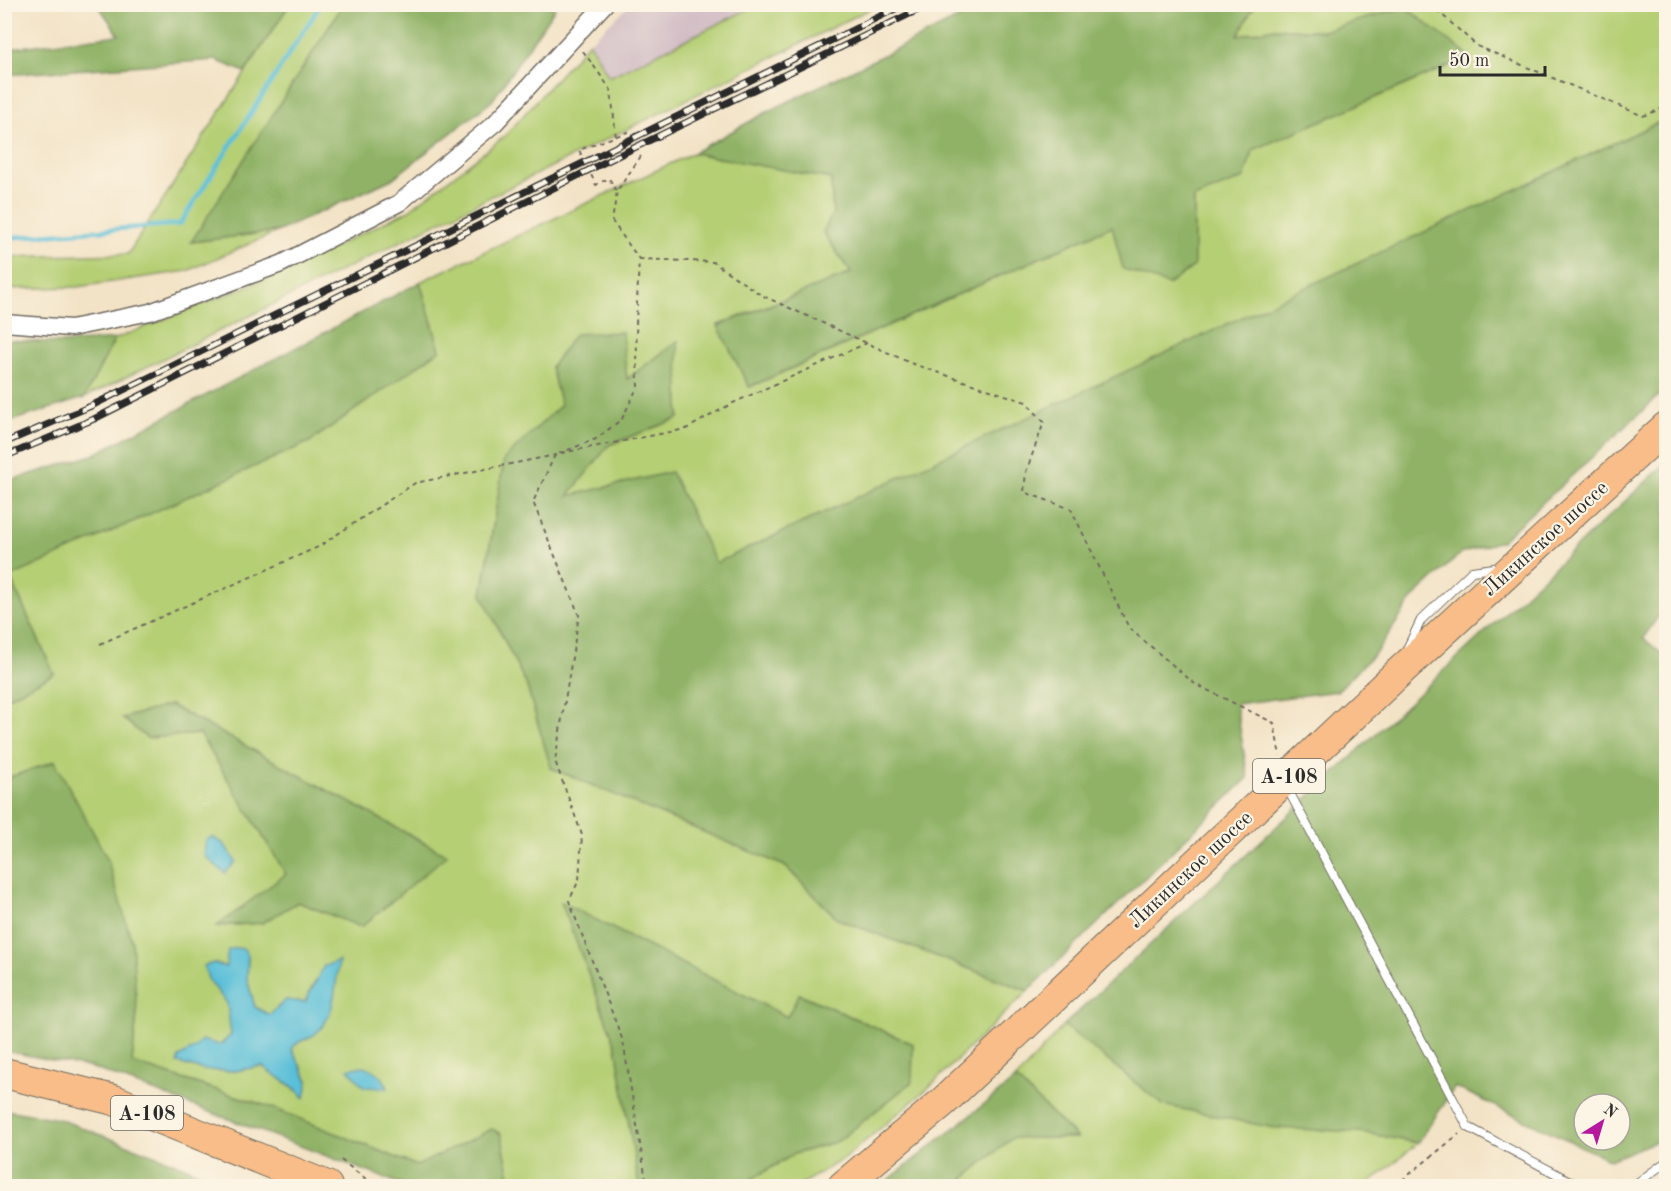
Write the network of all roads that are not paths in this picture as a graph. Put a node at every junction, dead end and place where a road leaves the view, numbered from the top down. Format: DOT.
graph roads {
  1 [pos="605,4"];
  2 [pos="4,322"];
  3 [pos="1666,427"];
  4 [pos="1284,781"];
  5 [pos="4,1073"];
  6 [pos="1666,1162"];
  7 [pos="327,1186"];
  8 [pos="843,1186"];
  9 [pos="1579,1186"];
  10 [pos="1633,1186"];
  1 -- 2 [label="street"];
  3 -- 4 [label="highway, Ликинское шоссе / А-108"];
  4 -- 8 [label="highway, Ликинское шоссе / А-108"];
  4 -- 9 [label="lane"];
  5 -- 7 [label="highway, А-108"];
  6 -- 10 [label="lane"];
}
